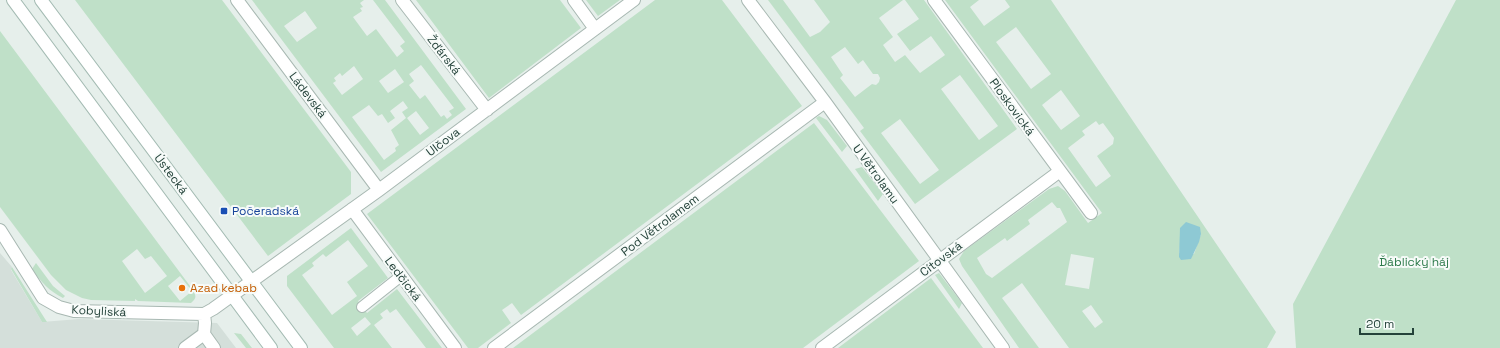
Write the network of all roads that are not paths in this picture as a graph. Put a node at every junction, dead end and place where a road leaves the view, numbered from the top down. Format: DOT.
graph roads {
  1 [pos="13,0"];
  2 [pos="41,0"];
  3 [pos="237,0"];
  4 [pos="402,0"];
  5 [pos="574,0"];
  6 [pos="634,0"];
  7 [pos="748,0"];
  8 [pos="934,0"];
  9 [pos="595,29"];
  10 [pos="825,102"];
  11 [pos="487,110"];
  12 [pos="1060,171"];
  13 [pos="379,190"];
  14 [pos="352,209"];
  15 [pos="1092,213"];
  16 [pos="0,230"];
  17 [pos="939,261"];
  18 [pos="401,276"];
  19 [pos="251,282"];
  20 [pos="232,296"];
  21 [pos="362,307"];
  22 [pos="204,314"];
  23 [pos="204,334"];
  24 [pos="185,348"];
  25 [pos="214,348"];
  26 [pos="272,348"];
  27 [pos="301,348"];
  28 [pos="455,348"];
  29 [pos="494,348"];
  30 [pos="822,348"];
  31 [pos="1003,348"];
  1 -- 20 [label="street, Ústecká"];
  2 -- 19 [label="street, Ústecká"];
  3 -- 13 [label="street, Ládevská"];
  4 -- 11 [label="street, Žďárská"];
  5 -- 9 [label="street"];
  6 -- 9 [label="street, Ulčova"];
  7 -- 10 [label="street, U Větrolamu"];
  8 -- 12 [label="street, Ploskovická"];
  9 -- 11 [label="street, Ulčova"];
  10 -- 17 [label="street, U Větrolamu"];
  10 -- 29 [label="street, Pod Větrolamem"];
  11 -- 13 [label="street, Ulčova"];
  12 -- 15 [label="street, Ploskovická"];
  12 -- 17 [label="street, Cítovská"];
  13 -- 14 [label="street, Ulčova"];
  14 -- 18 [label="street, Ledčická"];
  14 -- 19 [label="street, Ulčova"];
  16 -- 22 [label="street, Kobyliská"];
  17 -- 30 [label="street, Cítovská"];
  17 -- 31 [label="street, U Větrolamu"];
  18 -- 21 [label="lane"];
  18 -- 28 [label="street, Ledčická"];
  19 -- 20 [label="street, Ulčova"];
  19 -- 27 [label="street, Ústecká"];
  20 -- 22 [label="street"];
  20 -- 26 [label="street, Ústecká"];
  22 -- 23 [label="street"];
  23 -- 24 [label="street"];
  23 -- 25 [label="street"];
}
